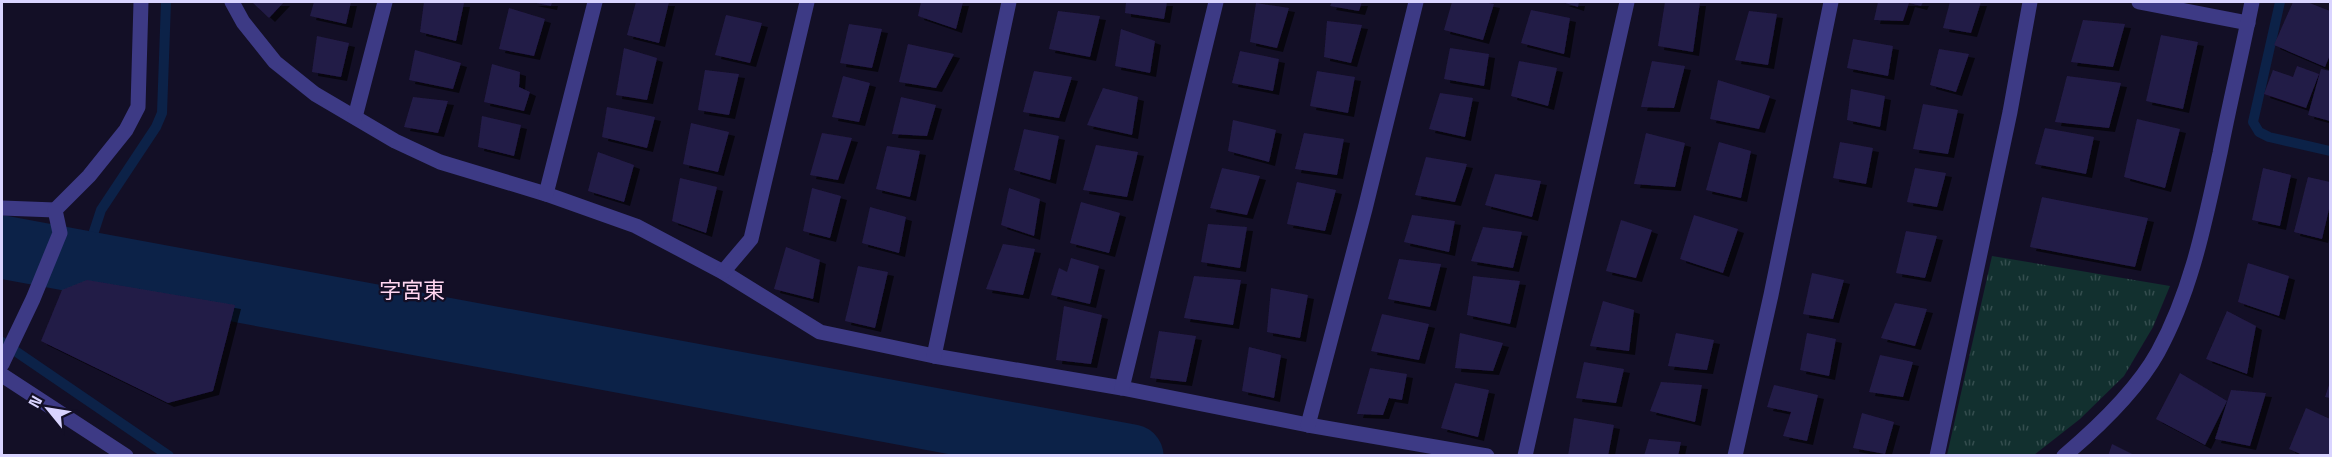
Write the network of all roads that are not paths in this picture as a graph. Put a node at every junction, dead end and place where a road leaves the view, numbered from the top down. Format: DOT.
graph roads {
  1 [pos="141,2"];
  2 [pos="232,2"];
  3 [pos="385,2"];
  4 [pos="595,2"];
  5 [pos="807,2"];
  6 [pos="1009,2"];
  7 [pos="1216,2"];
  8 [pos="1416,2"];
  9 [pos="1627,2"];
  10 [pos="1831,2"];
  11 [pos="2030,2"];
  12 [pos="2139,2"];
  13 [pos="2252,2"];
  14 [pos="2248,23"];
  15 [pos="355,117"];
  16 [pos="546,194"];
  17 [pos="2,208"];
  18 [pos="55,210"];
  19 [pos="723,272"];
  20 [pos="934,357"];
  21 [pos="2,364"];
  22 [pos="2,375"];
  23 [pos="1122,388"];
  24 [pos="1308,425"];
  25 [pos="126,456"];
  26 [pos="1486,456"];
  27 [pos="1525,456"];
  28 [pos="1734,456"];
  29 [pos="1937,456"];
  30 [pos="2064,456"];
  1 -- 18 [label="street"];
  2 -- 15 [label="street"];
  3 -- 15 [label="street"];
  4 -- 16 [label="street"];
  5 -- 19 [label="street"];
  6 -- 20 [label="street"];
  7 -- 23 [label="street"];
  8 -- 24 [label="street"];
  9 -- 27 [label="street"];
  10 -- 28 [label="street"];
  11 -- 29 [label="street"];
  12 -- 14 [label="street"];
  13 -- 14 [label="street"];
  14 -- 30 [label="street"];
  15 -- 16 [label="street"];
  16 -- 19 [label="street"];
  17 -- 18 [label="street"];
  18 -- 21 [label="street"];
  19 -- 20 [label="street"];
  20 -- 23 [label="street"];
  22 -- 25 [label="street"];
  23 -- 24 [label="street"];
  24 -- 26 [label="street"];
}
